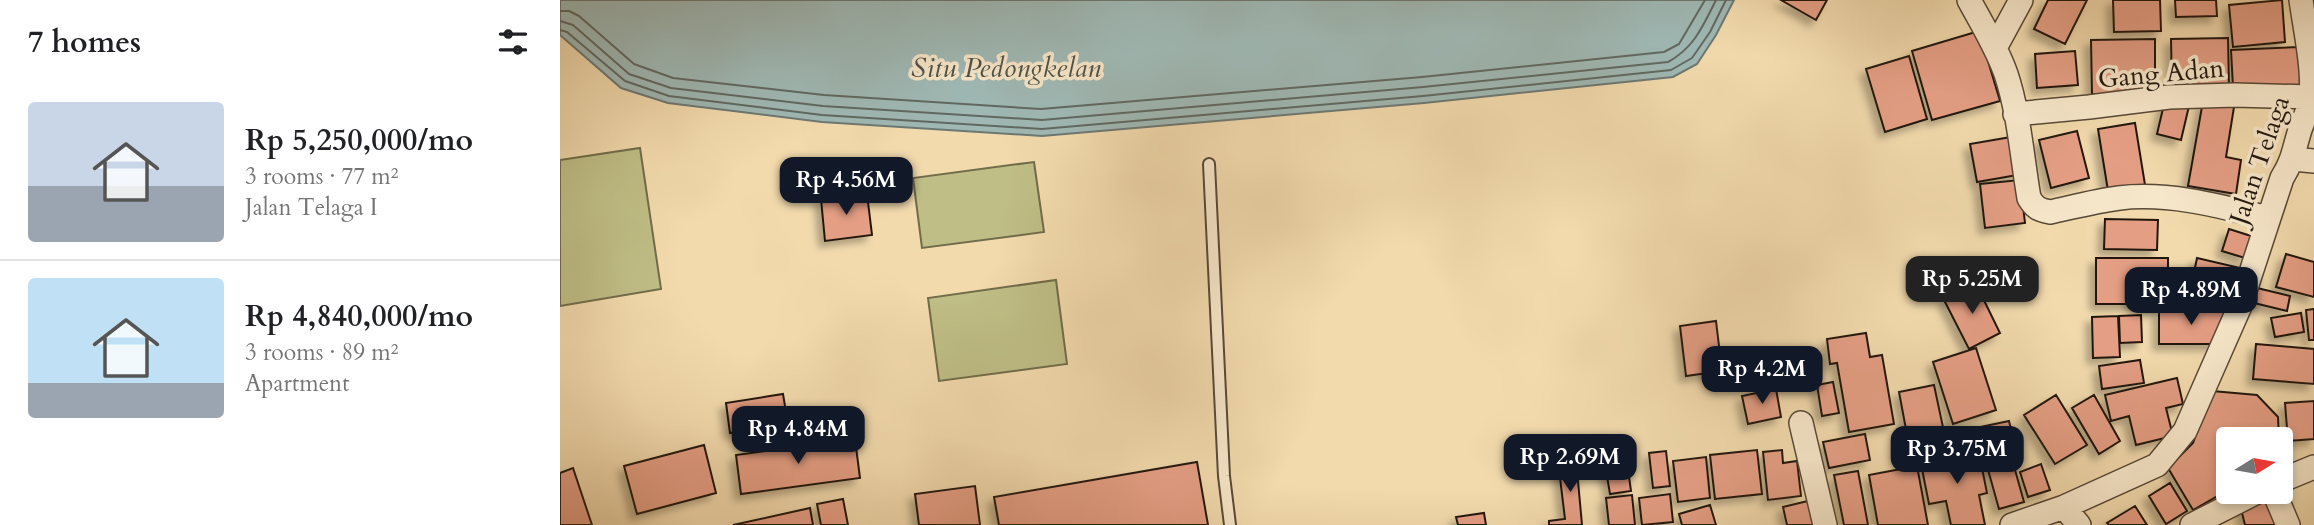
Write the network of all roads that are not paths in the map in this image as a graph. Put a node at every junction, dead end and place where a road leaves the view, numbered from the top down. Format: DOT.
graph roads {
  1 [pos="1969,0"];
  2 [pos="2021,0"];
  3 [pos="2301,0"];
  4 [pos="1995,48"];
  5 [pos="2311,97"];
  6 [pos="2015,114"];
  7 [pos="2304,160"];
  8 [pos="1209,164"];
  9 [pos="2269,218"];
  10 [pos="1801,423"];
  11 [pos="2314,467"];
  12 [pos="2293,476"];
  13 [pos="2233,504"];
  14 [pos="2279,504"];
  15 [pos="2064,507"];
  16 [pos="1230,525"];
  17 [pos="1825,525"];
  18 [pos="2012,525"];
  19 [pos="2080,525"];
  20 [pos="2192,525"];
  21 [pos="2288,525"];
  1 -- 4 [label="street"];
  2 -- 4 [label="street"];
  3 -- 5 [label="street, Jalan Telaga"];
  4 -- 6 [label="street"];
  5 -- 6 [label="street, Gang Adan"];
  5 -- 7 [label="street, Jalan Telaga"];
  6 -- 9 [label="street"];
  7 -- 9 [label="street, Jalan Telaga"];
  8 -- 16 [label="lane"];
  9 -- 15 [label="street, Jalan Telaga"];
  10 -- 17 [label="street"];
  11 -- 12 [label="street"];
  13 -- 20 [label="street"];
  14 -- 21 [label="street"];
  15 -- 18 [label="street, Jalan Telaga"];
  15 -- 19 [label="street"];
}
